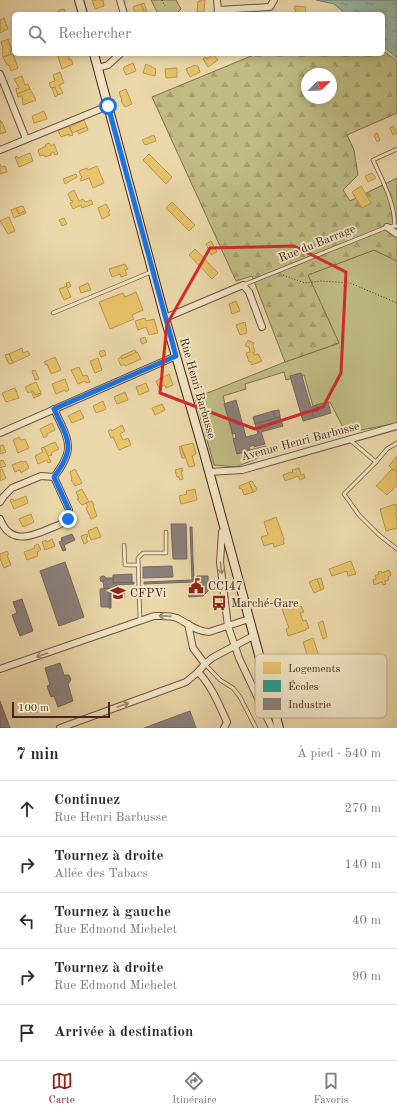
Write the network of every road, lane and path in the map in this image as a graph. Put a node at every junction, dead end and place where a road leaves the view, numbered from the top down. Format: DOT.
graph roads {
  1 [pos="79,0"];
  2 [pos="120,0"];
  3 [pos="162,0"];
  4 [pos="217,0"];
  5 [pos="274,0"];
  6 [pos="165,6"];
  7 [pos="82,12"];
  8 [pos="123,12"];
  9 [pos="217,12"];
  10 [pos="95,56"];
  11 [pos="118,56"];
  12 [pos="98,68"];
  13 [pos="0,74"];
  14 [pos="108,106"];
  15 [pos="26,139"];
  16 [pos="397,149"];
  17 [pos="0,150"];
  18 [pos="395,226"];
  19 [pos="387,227"];
  20 [pos="397,234"];
  21 [pos="279,270"];
  22 [pos="153,271"];
  23 [pos="243,285"];
  24 [pos="397,303"];
  25 [pos="53,313"];
  26 [pos="165,318"];
  27 [pos="262,327"];
  28 [pos="176,356"];
  29 [pos="54,409"];
  30 [pos="397,426"];
  31 [pos="0,433"];
  32 [pos="350,440"];
  33 [pos="397,443"];
  34 [pos="376,462"];
  35 [pos="208,472"];
  36 [pos="54,477"];
  37 [pos="0,502"];
  38 [pos="0,519"];
  39 [pos="225,530"];
  40 [pos="166,532"];
  41 [pos="124,546"];
  42 [pos="397,549"];
  43 [pos="138,566"];
  44 [pos="249,619"];
  45 [pos="140,620"];
  46 [pos="188,624"];
  47 [pos="228,626"];
  48 [pos="253,636"];
  49 [pos="234,645"];
  50 [pos="258,654"];
  51 [pos="205,664"];
  52 [pos="0,669"];
  53 [pos="198,672"];
  54 [pos="255,691"];
  55 [pos="267,718"];
  56 [pos="276,718"];
  57 [pos="70,726"];
  58 [pos="60,728"];
  59 [pos="224,728"];
  60 [pos="256,728"];
  61 [pos="272,728"];
  62 [pos="279,728"];
  1 -- 7 [label="main road"];
  2 -- 8 [label="street"];
  3 -- 6 [label="path"];
  4 -- 9 [label="street"];
  5 -- 9 [label="street"];
  10 -- 12 [label="main road, Rue Henri Barbusse"];
  11 -- 12 [label="street"];
  12 -- 14 [label="main road, Rue Henri Barbusse"];
  13 -- 15 [label="street"];
  14 -- 15 [label="street"];
  14 -- 22 [label="main road, Rue Henri Barbusse"];
  15 -- 17 [label="street"];
  16 -- 18 [label="lane"];
  18 -- 19 [label="lane, Rue du Barrage"];
  19 -- 20 [label="street"];
  19 -- 21 [label="lane, Rue du Barrage"];
  21 -- 23 [label="lane, Rue du Barrage"];
  21 -- 24 [label="path"];
  22 -- 25 [label="lane"];
  22 -- 26 [label="main road, Rue Henri Barbusse"];
  23 -- 26 [label="street, Rue du Barrage"];
  23 -- 27 [label="street"];
  26 -- 28 [label="main road, Rue Henri Barbusse"];
  28 -- 29 [label="street"];
  28 -- 35 [label="main road, Rue Henri Barbusse"];
  29 -- 31 [label="street"];
  29 -- 36 [label="street"];
  30 -- 32 [label="street, Avenue Henri Barbusse"];
  32 -- 34 [label="lane"];
  32 -- 35 [label="street, Avenue Henri Barbusse"];
  33 -- 34 [label="lane"];
  34 -- 42 [label="lane"];
  35 -- 39 [label="main road, Rue Henri Barbusse"];
  36 -- 37 [label="street"];
  36 -- 38 [label="street"];
  39 -- 44 [label="main road, Rue Henri Barbusse"];
  39 -- 47 [label="street, one-way"];
  40 -- 43 [label="lane"];
  41 -- 43 [label="lane"];
  43 -- 45 [label="lane"];
  44 -- 47 [label="street"];
  44 -- 48 [label="main road, Rue Henri Barbusse"];
  46 -- 45 [label="street, one-way"];
  45 -- 52 [label="street, one-way"];
  46 -- 47 [label="street"];
  46 -- 51 [label="street"];
  47 -- 49 [label="street"];
  48 -- 49 [label="street"];
  48 -- 50 [label="main road, Rue Henri Barbusse"];
  49 -- 51 [label="street"];
  49 -- 54 [label="street"];
  51 -- 53 [label="street"];
  51 -- 60 [label="lane"];
  57 -- 53 [label="street, one-way"];
  53 -- 59 [label="street"];
  55 -- 61 [label="street"];
  56 -- 62 [label="main road, Rue Henri Barbusse"];
  57 -- 58 [label="street"];
}
